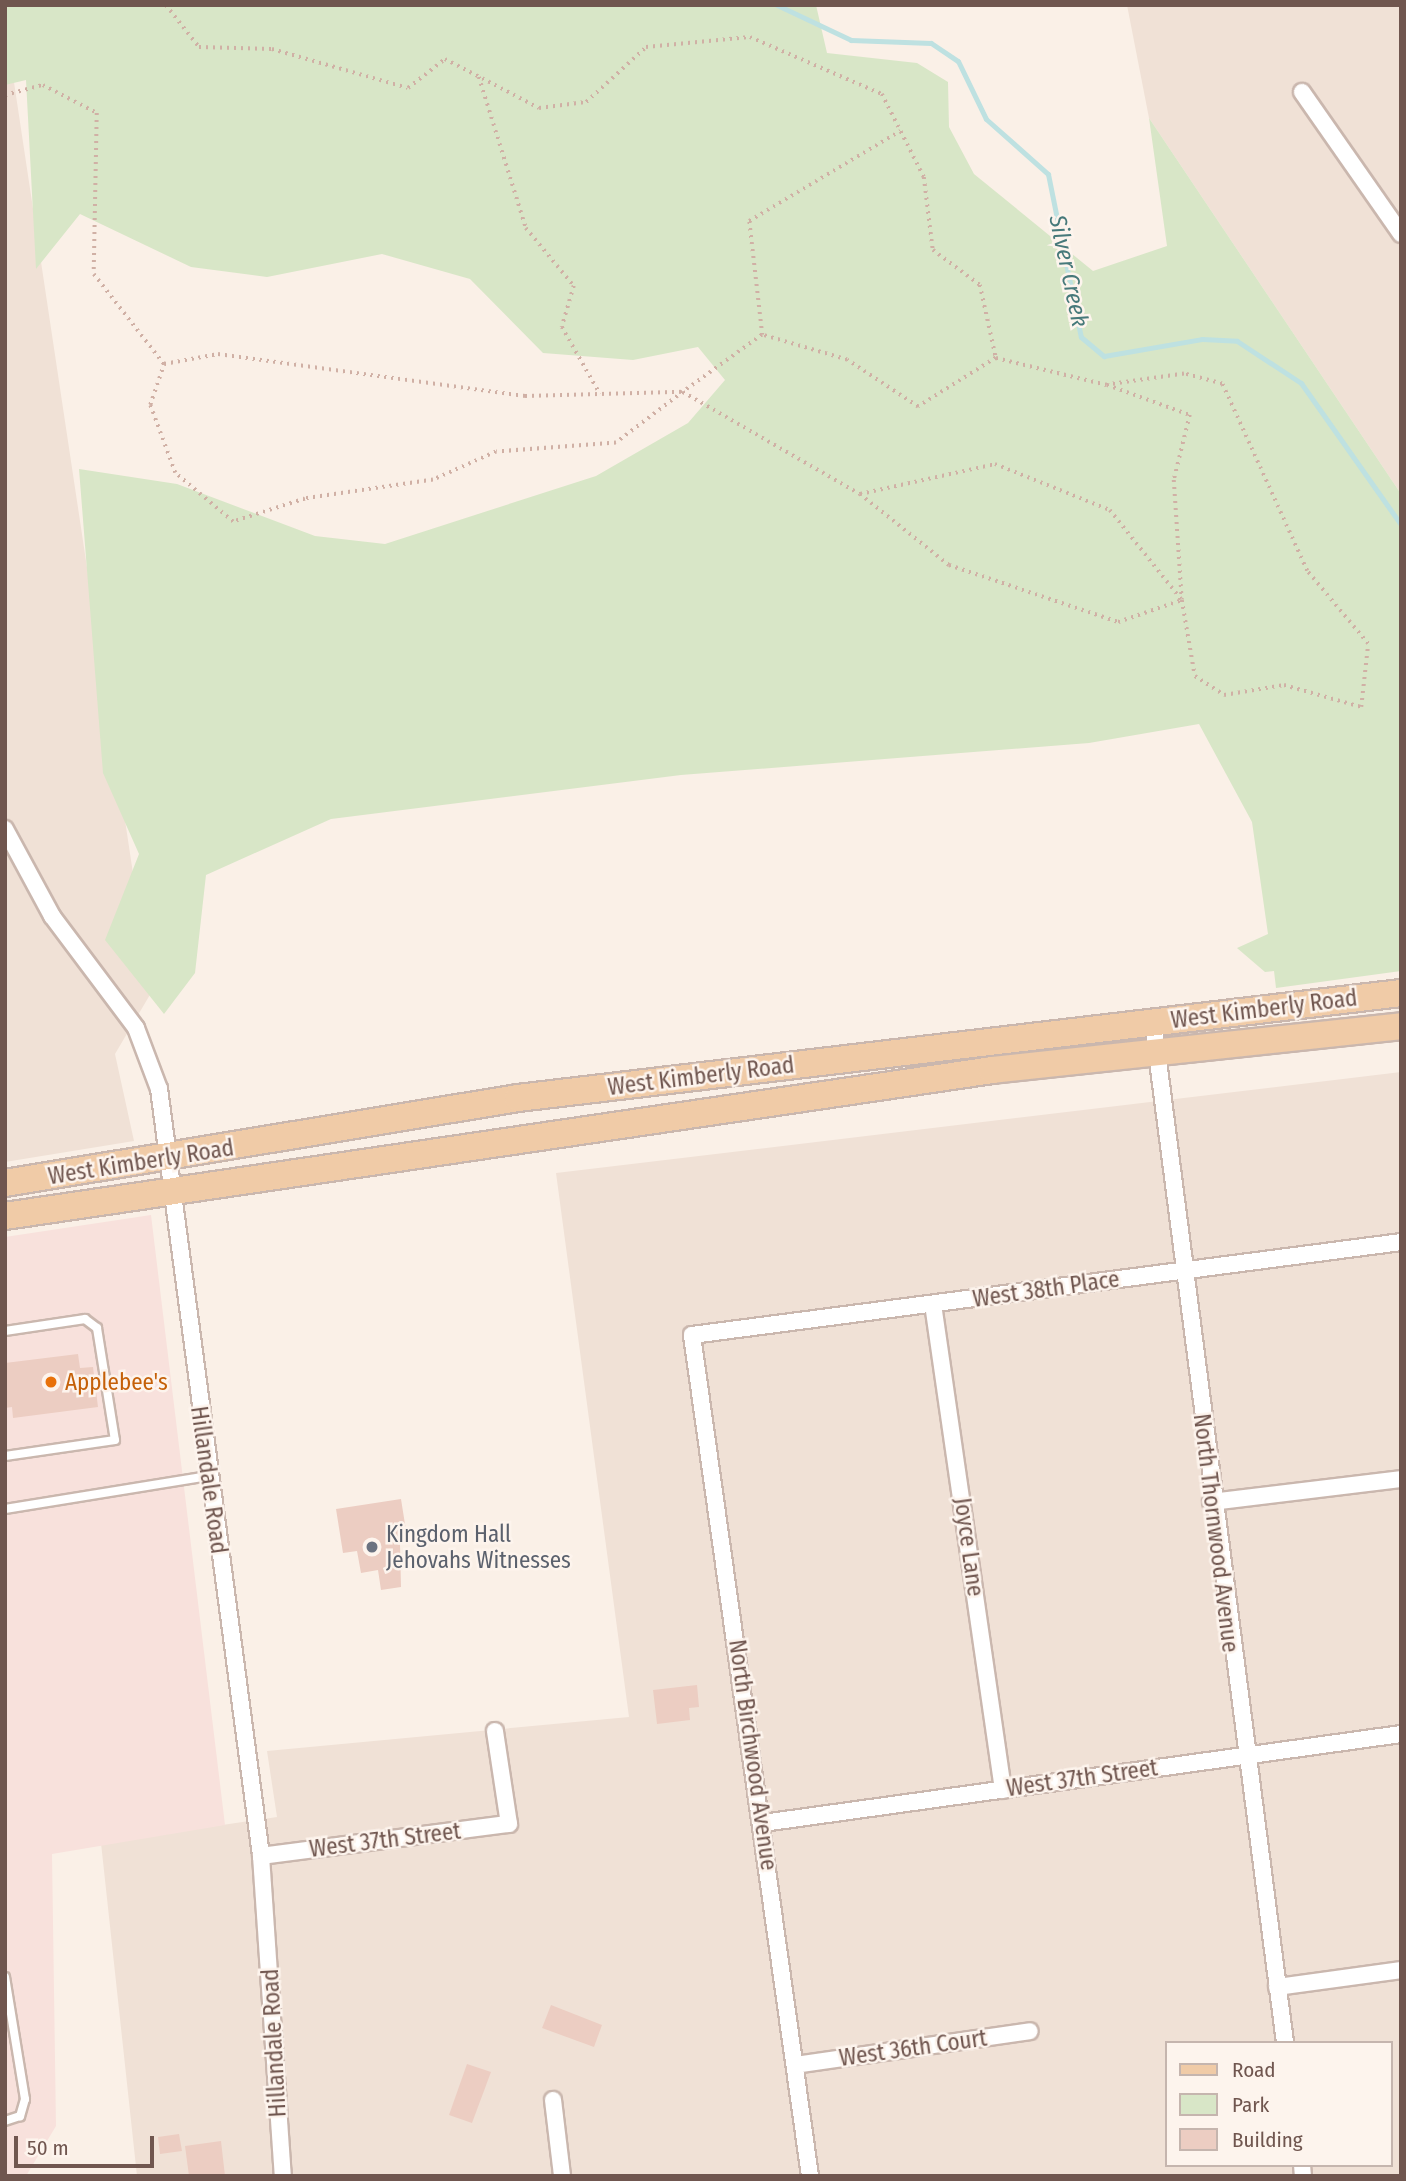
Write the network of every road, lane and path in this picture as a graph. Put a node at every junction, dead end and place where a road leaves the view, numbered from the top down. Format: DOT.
graph roads {
  1 [pos="166,5"];
  2 [pos="479,77"];
  3 [pos="1302,92"];
  4 [pos="5,95"];
  5 [pos="900,131"];
  6 [pos="1401,234"];
  7 [pos="762,335"];
  8 [pos="996,358"];
  9 [pos="164,364"];
  10 [pos="1107,385"];
  11 [pos="684,392"];
  12 [pos="600,394"];
  13 [pos="860,494"];
  14 [pos="1182,600"];
  15 [pos="5,829"];
  16 [pos="1401,993"];
  17 [pos="1153,1022"];
  18 [pos="1401,1026"];
  19 [pos="1157,1052"];
  20 [pos="172,1157"];
  21 [pos="5,1183"];
  22 [pos="170,1188"];
  23 [pos="5,1216"];
  24 [pos="1401,1242"];
  25 [pos="1183,1271"];
  26 [pos="933,1304"];
  27 [pos="5,1331"];
  28 [pos="692,1335"];
  29 [pos="5,1457"];
  30 [pos="208,1476"];
  31 [pos="1401,1479"];
  32 [pos="1211,1502"];
  33 [pos="5,1509"];
  34 [pos="495,1731"];
  35 [pos="1401,1734"];
  36 [pos="1245,1755"];
  37 [pos="1003,1790"];
  38 [pos="763,1823"];
  39 [pos="261,1856"];
  40 [pos="1401,1970"];
  41 [pos="5,1977"];
  42 [pos="1277,1987"];
  43 [pos="1030,2031"];
  44 [pos="1285,2041"];
  45 [pos="795,2065"];
  46 [pos="553,2100"];
  47 [pos="5,2121"];
  48 [pos="283,2176"];
  49 [pos="562,2176"];
  50 [pos="810,2176"];
  1 -- 2 [label="path"];
  2 -- 5 [label="path"];
  2 -- 12 [label="path"];
  3 -- 6 [label="street"];
  4 -- 9 [label="path"];
  5 -- 7 [label="path"];
  5 -- 8 [label="path"];
  7 -- 8 [label="path"];
  7 -- 11 [label="path"];
  8 -- 10 [label="path"];
  9 -- 11 [label="path"];
  9 -- 12 [label="path"];
  10 -- 14 [label="path"];
  10 -- 14 [label="path"];
  11 -- 12 [label="path"];
  11 -- 13 [label="path"];
  13 -- 14 [label="path"];
  13 -- 14 [label="path"];
  15 -- 20 [label="street, Hillandale Road"];
  16 -- 17 [label="main road, West Kimberly Road"];
  17 -- 19 [label="street, North Thornwood Avenue"];
  17 -- 20 [label="main road, West Kimberly Road"];
  18 -- 19 [label="main road, West Kimberly Road"];
  19 -- 22 [label="main road, West Kimberly Road"];
  19 -- 25 [label="street, North Thornwood Avenue"];
  20 -- 21 [label="main road, West Kimberly Road"];
  20 -- 22 [label="street, Hillandale Road"];
  22 -- 23 [label="main road, West Kimberly Road"];
  22 -- 30 [label="street, Hillandale Road"];
  24 -- 25 [label="street, West 38th Place"];
  25 -- 26 [label="street, West 38th Place"];
  25 -- 32 [label="street, North Thornwood Avenue"];
  26 -- 28 [label="street, West 38th Place"];
  26 -- 37 [label="street, Joyce Lane"];
  27 -- 29 [label="lane"];
  28 -- 38 [label="street, North Birchwood Avenue"];
  30 -- 33 [label="lane"];
  30 -- 39 [label="street, Hillandale Road"];
  31 -- 32 [label="street"];
  32 -- 36 [label="street, North Thornwood Avenue"];
  34 -- 39 [label="street, West 37th Street"];
  35 -- 36 [label="street, West 37th Street"];
  36 -- 37 [label="street, West 37th Street"];
  36 -- 42 [label="street, North Thornwood Avenue"];
  37 -- 38 [label="street, West 37th Street"];
  38 -- 45 [label="street, North Birchwood Avenue"];
  39 -- 48 [label="street, Hillandale Road"];
  40 -- 42 [label="street"];
  41 -- 47 [label="lane"];
  42 -- 44 [label="street, North Thornwood Avenue"];
  43 -- 45 [label="street, West 36th Court"];
  45 -- 50 [label="street, North Birchwood Avenue"];
  46 -- 49 [label="street"];
}
